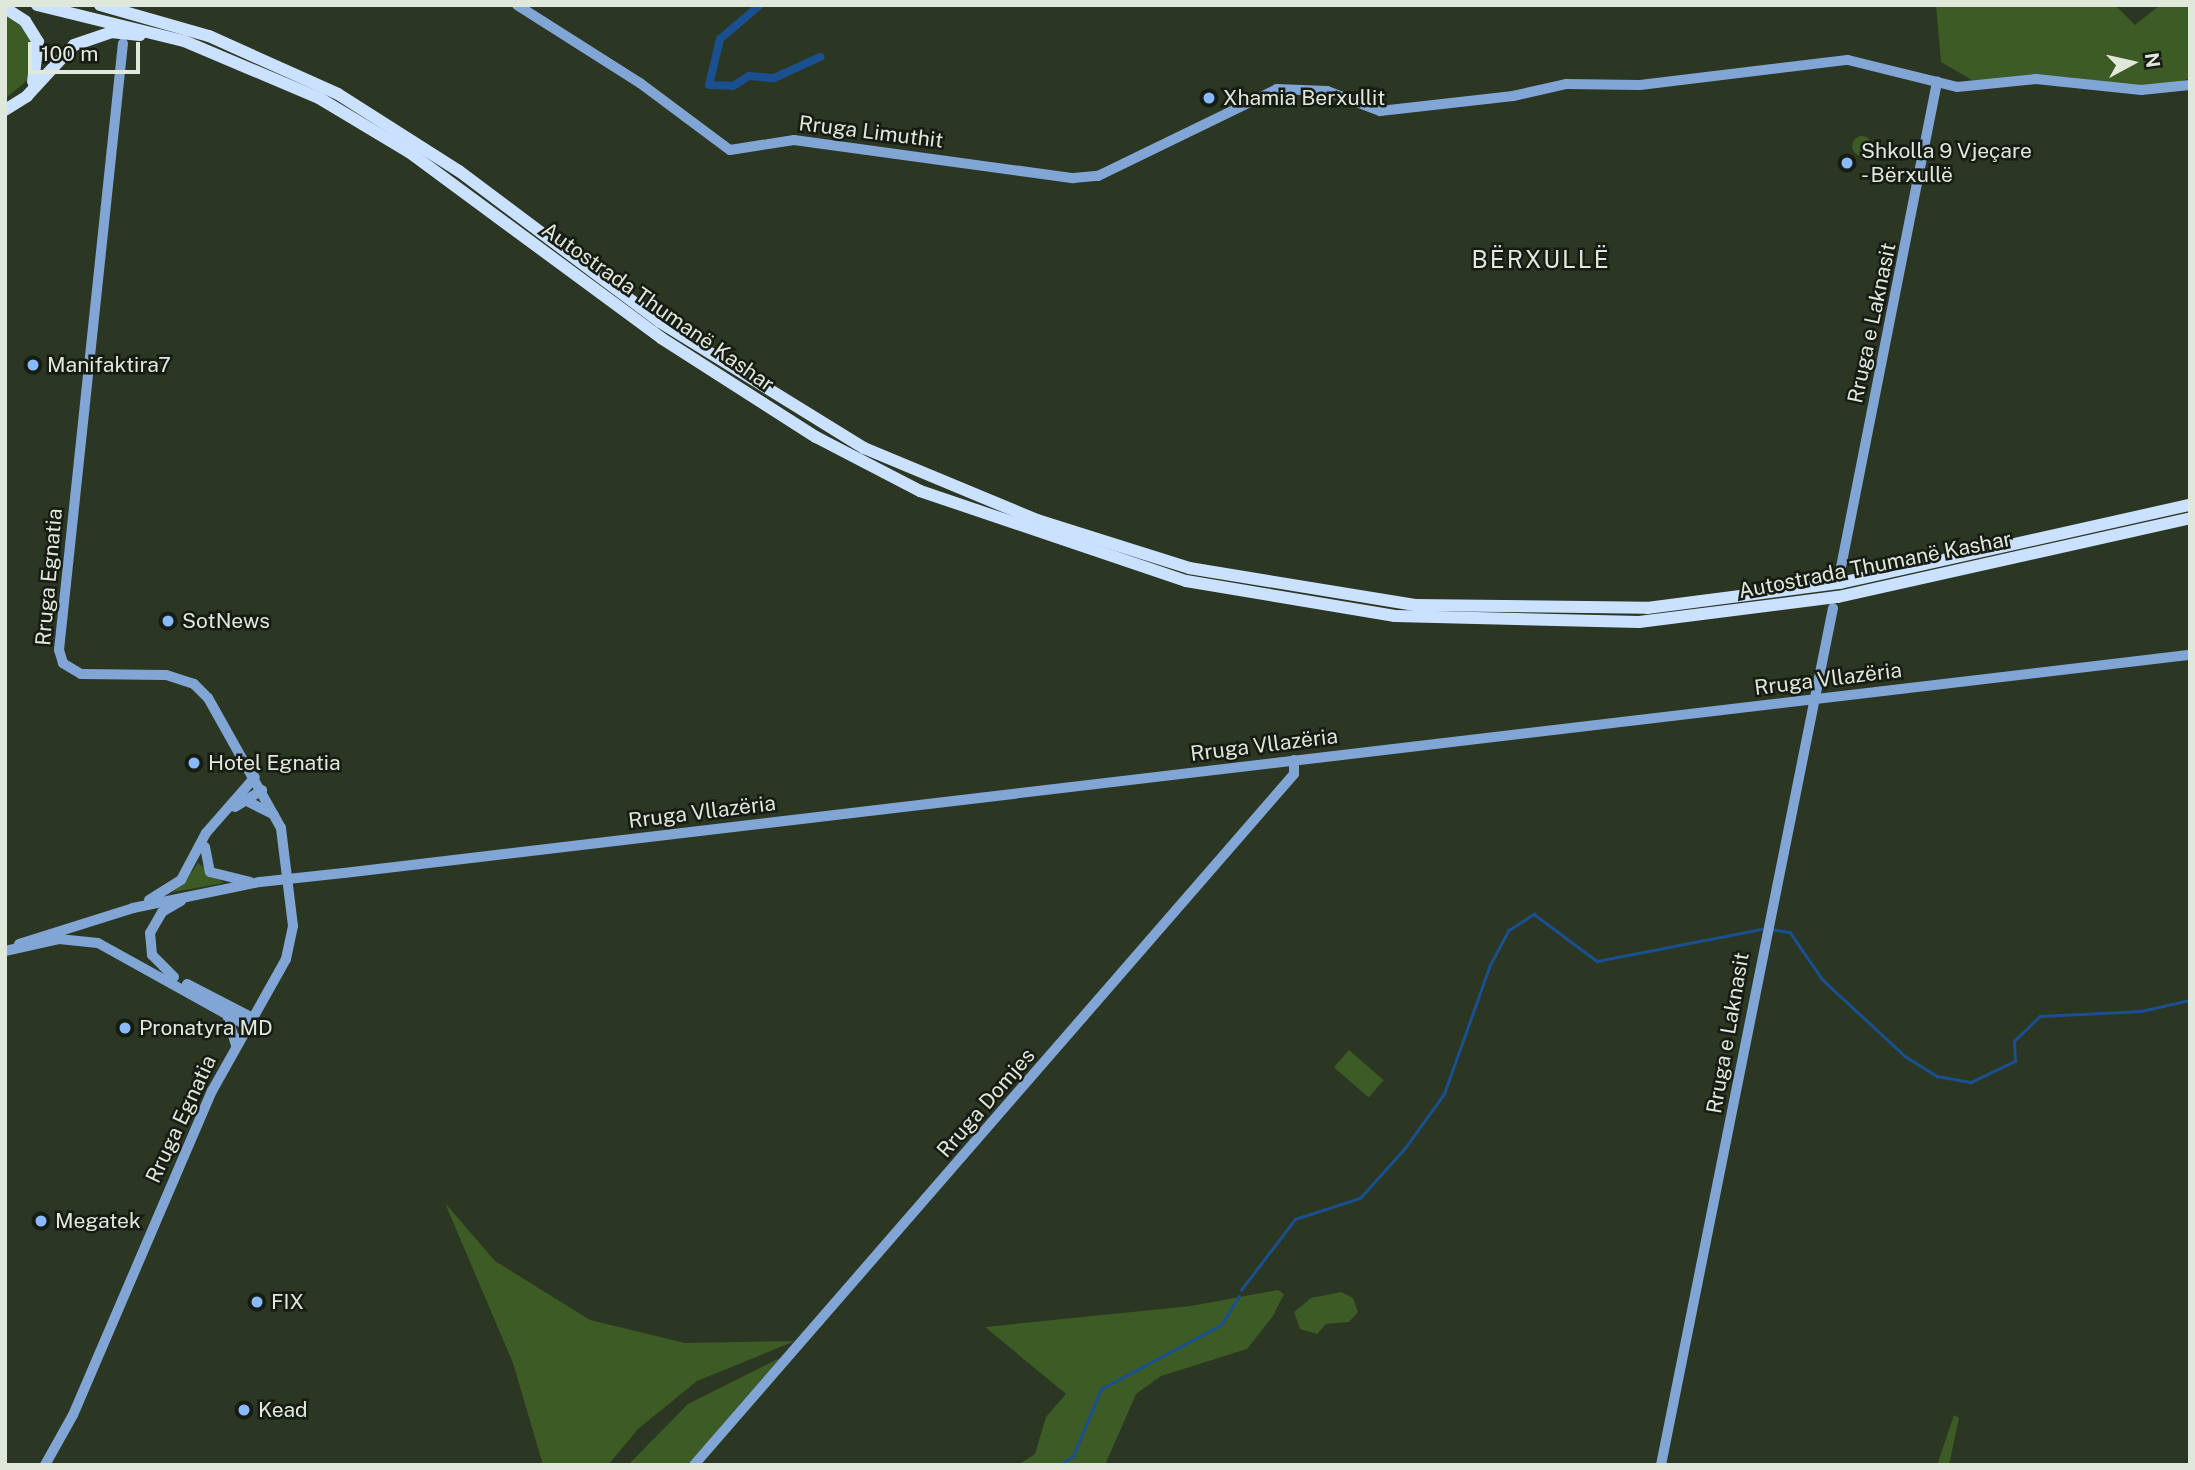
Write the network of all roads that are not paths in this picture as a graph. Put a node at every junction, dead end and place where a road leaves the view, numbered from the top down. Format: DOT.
graph roads {
  1 [pos="37,5"];
  2 [pos="100,5"];
  3 [pos="128,5"];
  4 [pos="517,5"];
  5 [pos="5,9"];
  6 [pos="123,43"];
  7 [pos="256,52"];
  8 [pos="256,72"];
  9 [pos="278,72"];
  10 [pos="1937,82"];
  11 [pos="2190,85"];
  12 [pos="5,107"];
  13 [pos="2190,505"];
  14 [pos="2190,518"];
  15 [pos="1840,572"];
  16 [pos="1833,608"];
  17 [pos="2190,655"];
  18 [pos="1813,700"];
  19 [pos="1294,760"];
  20 [pos="255,777"];
  21 [pos="262,790"];
  22 [pos="242,800"];
  23 [pos="276,817"];
  24 [pos="257,883"];
  25 [pos="194,895"];
  26 [pos="133,908"];
  27 [pos="5,950"];
  28 [pos="264,996"];
  29 [pos="228,1010"];
  30 [pos="250,1022"];
  31 [pos="237,1047"];
  32 [pos="45,1465"];
  33 [pos="694,1465"];
  34 [pos="1661,1465"];
  1 -- 8 [label="highway, Autostrada Thumanë Kashar"];
  2 -- 7 [label="highway, Autostrada Thumanë Kashar"];
  3 -- 7 [label="highway"];
  4 -- 10 [label="main road, Rruga Limuthit"];
  5 -- 12 [label="highway"];
  6 -- 20 [label="main road, Rruga Egnatia"];
  7 -- 9 [label="highway, Autostrada Thumanë Kashar"];
  8 -- 9 [label="highway, Autostrada Thumanë Kashar"];
  8 -- 12 [label="highway"];
  9 -- 13 [label="highway, Autostrada Thumanë Kashar"];
  9 -- 14 [label="highway, Autostrada Thumanë Kashar"];
  10 -- 11 [label="main road"];
  10 -- 15 [label="main road, Rruga e Laknasit"];
  16 -- 18 [label="main road, Rruga e Laknasit"];
  17 -- 18 [label="main road, Rruga Vllazëria"];
  18 -- 19 [label="main road, Rruga Vllazëria"];
  18 -- 34 [label="main road, Rruga e Laknasit"];
  19 -- 24 [label="main road, Rruga Vllazëria, bridge"];
  19 -- 33 [label="main road, Rruga Domjes"];
  20 -- 21 [label="main road, Rruga Egnatia"];
  20 -- 22 [label="main road"];
  21 -- 22 [label="main road"];
  21 -- 23 [label="main road, Rruga Egnatia"];
  22 -- 23 [label="main road"];
  22 -- 24 [label="main road"];
  22 -- 26 [label="main road"];
  23 -- 28 [label="main road, Rruga Egnatia"];
  24 -- 25 [label="main road"];
  25 -- 26 [label="main road"];
  25 -- 29 [label="main road"];
  26 -- 27 [label="main road"];
  27 -- 29 [label="main road"];
  28 -- 29 [label="main road"];
  28 -- 30 [label="main road, Rruga Egnatia"];
  29 -- 30 [label="main road"];
  29 -- 31 [label="main road"];
  30 -- 31 [label="main road, Rruga Egnatia"];
  31 -- 32 [label="main road, Rruga Egnatia"];
}
